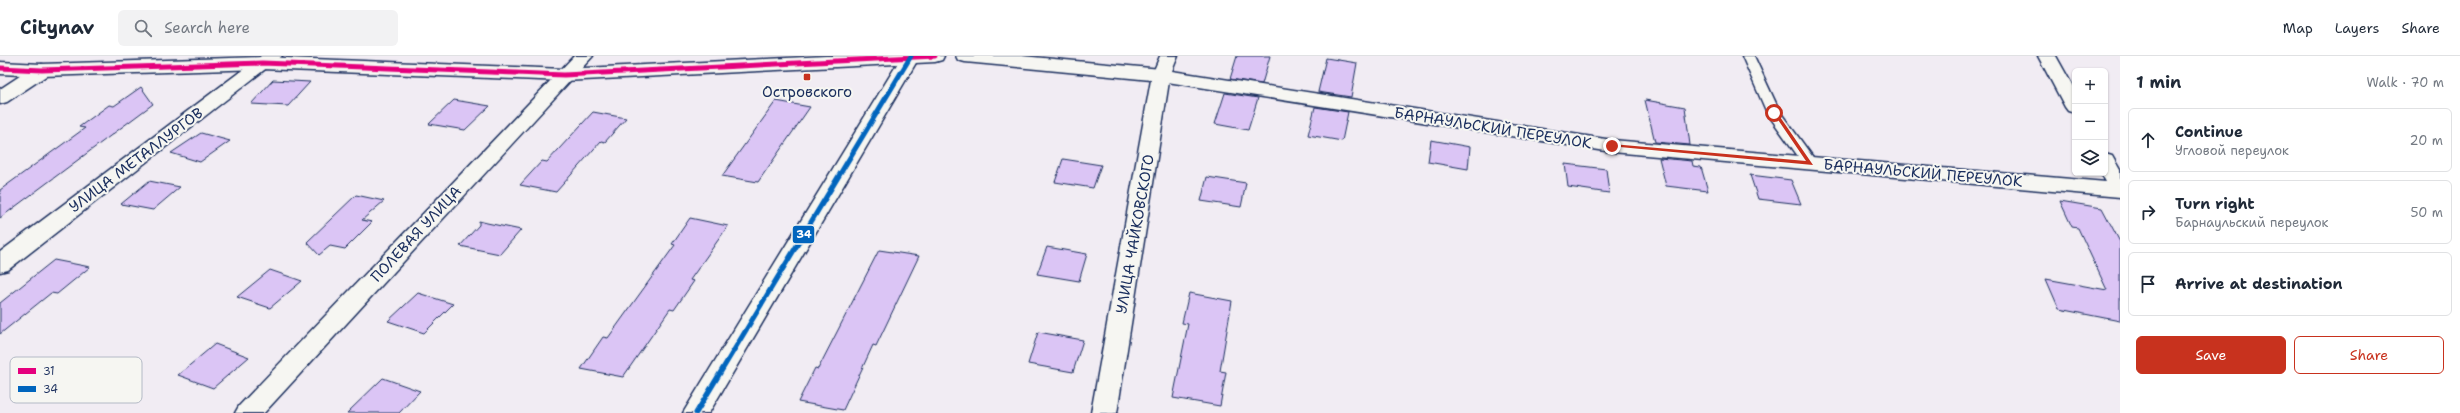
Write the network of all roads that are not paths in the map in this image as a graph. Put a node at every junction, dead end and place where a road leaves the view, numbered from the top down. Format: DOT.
graph roads {
  1 [pos="584,56"];
  2 [pos="911,56"];
  3 [pos="935,56"];
  4 [pos="964,56"];
  5 [pos="1748,56"];
  6 [pos="2047,56"];
  7 [pos="267,60"];
  8 [pos="1165,66"];
  9 [pos="0,68"];
  10 [pos="42,70"];
  11 [pos="564,75"];
  12 [pos="0,98"];
  13 [pos="2073,104"];
  14 [pos="1810,163"];
  15 [pos="2108,168"];
  16 [pos="2120,190"];
  17 [pos="0,264"];
  18 [pos="248,413"];
  19 [pos="696,413"];
  20 [pos="1104,413"];
  1 -- 11 [label="street, ПОЛЕВАЯ УЛИЦА"];
  2 -- 3 [label="street"];
  2 -- 11 [label="street"];
  2 -- 19 [label="street"];
  4 -- 8 [label="street, БАРНАУЛЬСКИЙ ПЕРЕУЛОК"];
  5 -- 14 [label="lane"];
  6 -- 13 [label="street"];
  7 -- 10 [label="street"];
  7 -- 11 [label="street"];
  7 -- 17 [label="street, УЛИЦА МЕТАЛЛУРГОВ"];
  8 -- 14 [label="street, БАРНАУЛЬСКИЙ ПЕРЕУЛОК"];
  8 -- 20 [label="street, УЛИЦА ЧАЙКОВСКОГО"];
  9 -- 10 [label="street"];
  10 -- 12 [label="street"];
  11 -- 18 [label="street, ПОЛЕВАЯ УЛИЦА"];
  14 -- 16 [label="street, БАРНАУЛЬСКИЙ ПЕРЕУЛОК"];
  15 -- 16 [label="street"];
}
